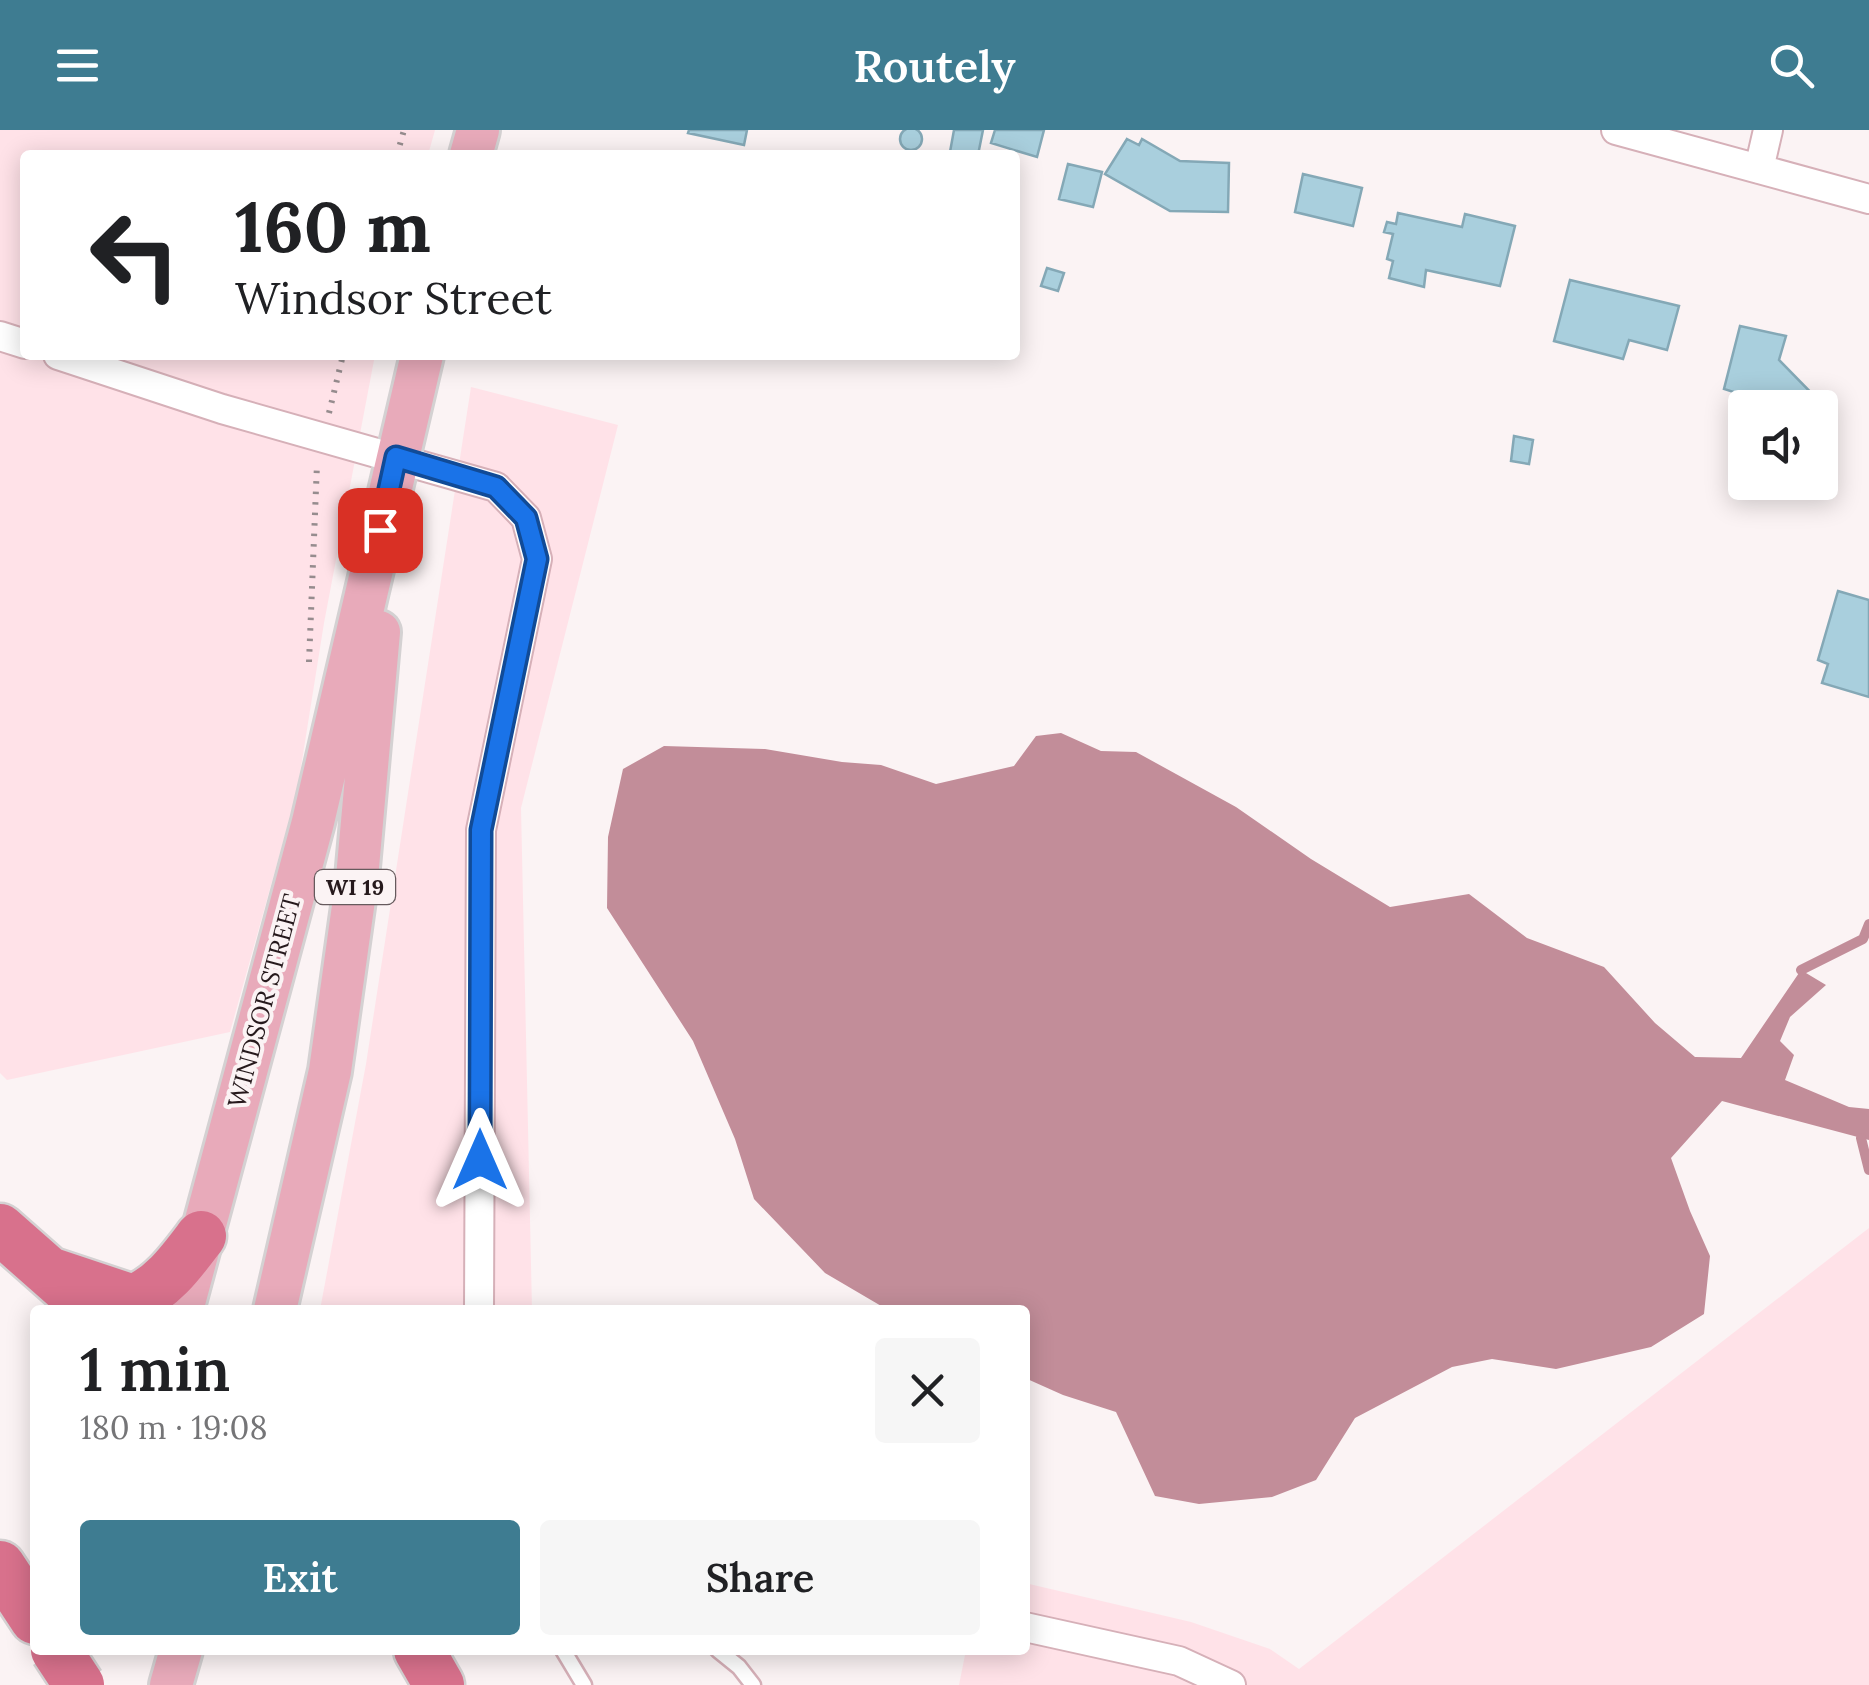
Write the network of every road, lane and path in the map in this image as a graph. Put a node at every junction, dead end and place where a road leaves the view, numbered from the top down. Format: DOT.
graph roads {
  1 [pos="1616,130"];
  2 [pos="1768,130"];
  3 [pos="1759,169"];
  4 [pos="1869,200"];
  5 [pos="74,360"];
  6 [pos="342,360"];
  7 [pos="421,360"];
  8 [pos="323,437"];
  9 [pos="396,457"];
  10 [pos="306,678"];
  11 [pos="0,1229"];
  12 [pos="202,1236"];
  13 [pos="52,1272"];
  14 [pos="85,1305"];
  15 [pos="183,1305"];
  16 [pos="277,1305"];
  17 [pos="479,1305"];
  18 [pos="0,1566"];
  19 [pos="30,1612"];
  20 [pos="1030,1628"];
  21 [pos="59,1655"];
  22 [pos="87,1655"];
  23 [pos="180,1655"];
  24 [pos="421,1655"];
  25 [pos="567,1655"];
  26 [pos="724,1655"];
  27 [pos="78,1685"];
  28 [pos="170,1685"];
  29 [pos="440,1685"];
  30 [pos="584,1685"];
  31 [pos="753,1685"];
  32 [pos="1231,1685"];
  1 -- 3 [label="street"];
  2 -- 3 [label="street"];
  3 -- 4 [label="street"];
  5 -- 8 [label="street"];
  6 -- 8 [label="path"];
  7 -- 9 [label="main road, WINDSOR STREET / WI 19"];
  8 -- 9 [label="street"];
  8 -- 10 [label="path"];
  9 -- 12 [label="main road, WINDSOR STREET / WI 19"];
  9 -- 16 [label="main road, WINDSOR STREET / WI 19"];
  9 -- 17 [label="street"];
  11 -- 13 [label="highway"];
  12 -- 13 [label="highway"];
  12 -- 15 [label="main road, WINDSOR STREET / WI 19"];
  13 -- 14 [label="highway"];
  18 -- 19 [label="highway"];
  20 -- 32 [label="street"];
  21 -- 27 [label="highway, bridge"];
  22 -- 27 [label="main road"];
  23 -- 28 [label="main road"];
  24 -- 29 [label="highway"];
  25 -- 30 [label="lane"];
  26 -- 31 [label="lane"];
}
